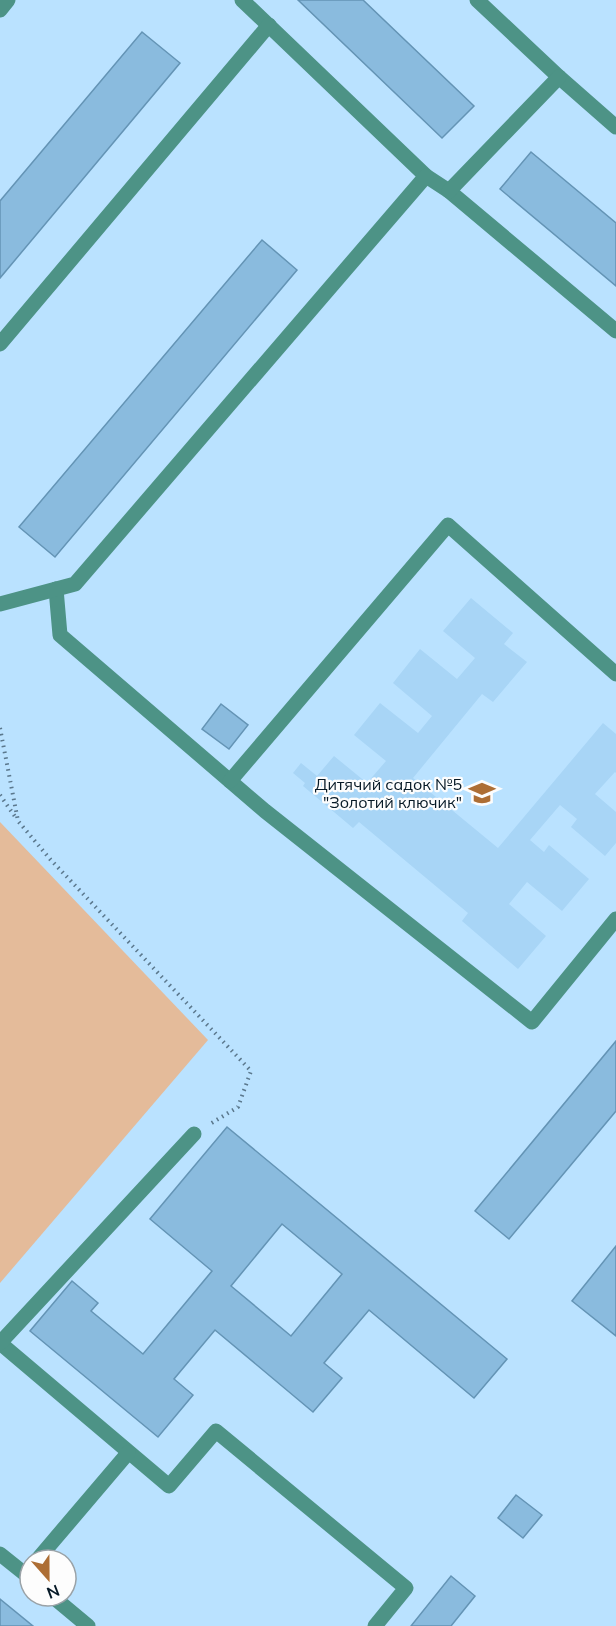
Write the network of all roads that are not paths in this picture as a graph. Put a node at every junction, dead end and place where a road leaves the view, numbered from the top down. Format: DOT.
graph roads {
  1 [pos="8,0"];
  2 [pos="242,0"];
  3 [pos="477,0"];
  4 [pos="0,10"];
  5 [pos="269,25"];
  6 [pos="559,77"];
  7 [pos="616,127"];
  8 [pos="426,176"];
  9 [pos="449,191"];
  10 [pos="616,331"];
  11 [pos="0,344"];
  12 [pos="56,589"];
  13 [pos="0,604"];
  14 [pos="616,674"];
  15 [pos="230,781"];
  16 [pos="616,919"];
  17 [pos="194,1134"];
  18 [pos="0,1343"];
  19 [pos="128,1453"];
  20 [pos="47,1548"];
  21 [pos="0,1554"];
  22 [pos="18,1567"];
  23 [pos="66,1608"];
  24 [pos="88,1626"];
  25 [pos="375,1626"];
  1 -- 4 [label="street"];
  2 -- 5 [label="street"];
  3 -- 6 [label="street"];
  5 -- 8 [label="street"];
  5 -- 11 [label="street"];
  6 -- 7 [label="street"];
  6 -- 9 [label="street"];
  8 -- 9 [label="street"];
  8 -- 12 [label="street"];
  9 -- 10 [label="street"];
  12 -- 13 [label="street"];
  12 -- 15 [label="street"];
  14 -- 15 [label="street"];
  15 -- 16 [label="street"];
  17 -- 18 [label="street"];
  18 -- 19 [label="street"];
  19 -- 20 [label="street"];
  19 -- 25 [label="street"];
  21 -- 22 [label="street"];
  23 -- 24 [label="street"];
}
